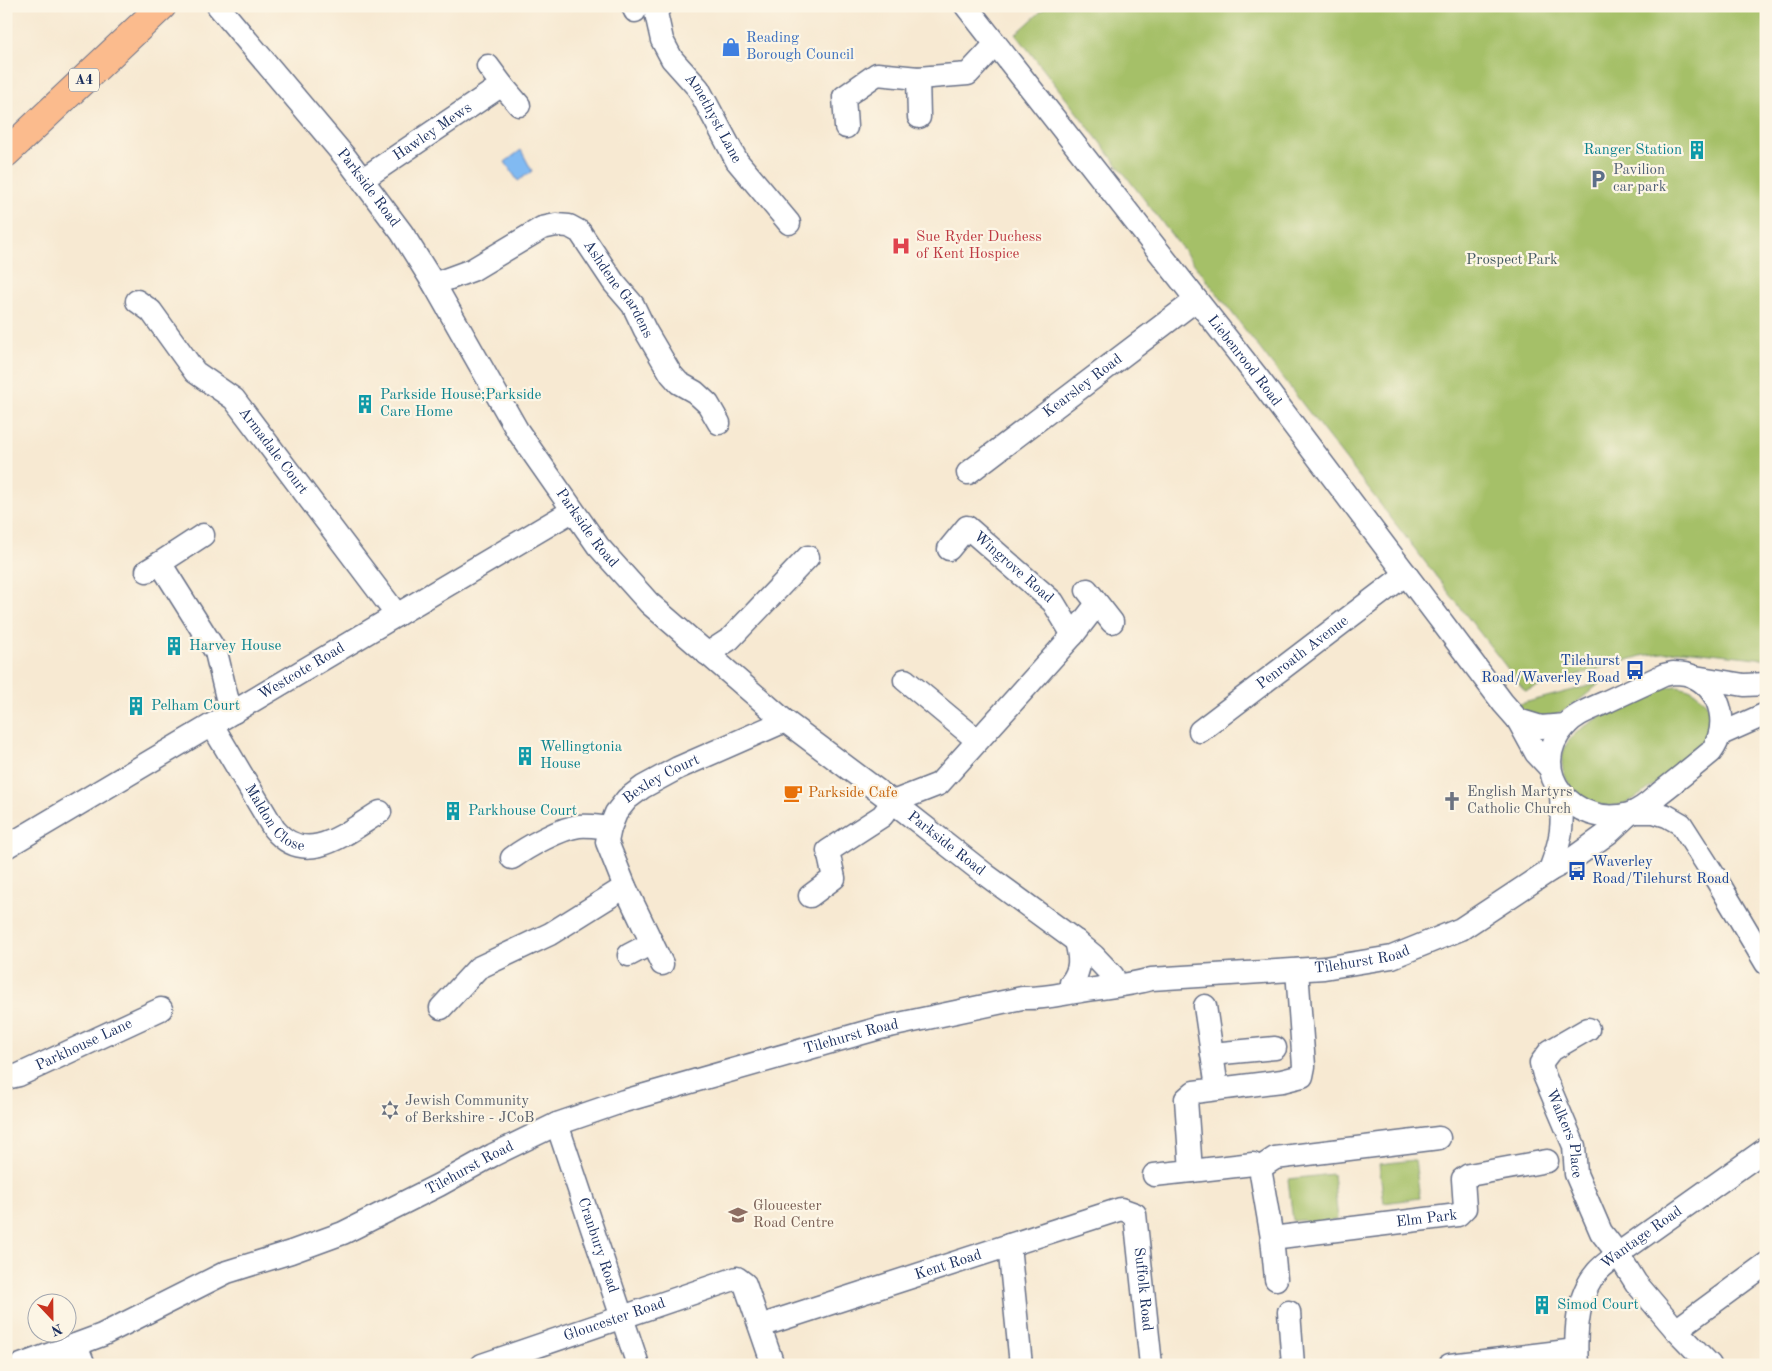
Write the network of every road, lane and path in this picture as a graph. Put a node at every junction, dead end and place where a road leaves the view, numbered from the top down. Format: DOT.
graph roads {
  1 [pos="162,6"];
  2 [pos="218,6"];
  3 [pos="660,6"];
  4 [pos="966,6"];
  5 [pos="995,45"];
  6 [pos="488,66"];
  7 [pos="918,78"];
  8 [pos="502,85"];
  9 [pos="520,105"];
  10 [pos="919,117"];
  11 [pos="846,128"];
  12 [pos="6,153"];
  13 [pos="363,179"];
  14 [pos="789,223"];
  15 [pos="434,284"];
  16 [pos="1196,300"];
  17 [pos="137,301"];
  18 [pos="719,423"];
  19 [pos="968,473"];
  20 [pos="572,511"];
  21 [pos="203,535"];
  22 [pos="949,549"];
  23 [pos="806,568"];
  24 [pos="1406,574"];
  25 [pos="397,615"];
  26 [pos="1112,622"];
  27 [pos="1073,635"];
  28 [pos="707,654"];
  29 [pos="1695,677"];
  30 [pos="905,680"];
  31 [pos="1766,684"];
  32 [pos="234,712"];
  33 [pos="1766,714"];
  34 [pos="1518,720"];
  35 [pos="785,721"];
  36 [pos="212,725"];
  37 [pos="1566,725"];
  38 [pos="1200,731"];
  39 [pos="1721,734"];
  40 [pos="977,740"];
  41 [pos="1550,768"];
  42 [pos="1561,794"];
  43 [pos="893,802"];
  44 [pos="1631,813"];
  45 [pos="374,821"];
  46 [pos="610,828"];
  47 [pos="6,847"];
  48 [pos="512,858"];
  49 [pos="1550,870"];
  50 [pos="625,887"];
  51 [pos="810,896"];
  52 [pos="1076,941"];
  53 [pos="652,943"];
  54 [pos="629,955"];
  55 [pos="1766,962"];
  56 [pos="662,964"];
  57 [pos="1297,970"];
  58 [pos="1113,976"];
  59 [pos="1151,979"];
  60 [pos="1071,983"];
  61 [pos="1022,998"];
  62 [pos="1205,1006"];
  63 [pos="441,1008"];
  64 [pos="162,1009"];
  65 [pos="1588,1029"];
  66 [pos="1275,1048"];
  67 [pos="1212,1054"];
  68 [pos="6,1078"];
  69 [pos="1217,1088"];
  70 [pos="557,1124"];
  71 [pos="1439,1138"];
  72 [pos="1766,1149"];
  73 [pos="1547,1162"];
  74 [pos="1260,1168"];
  75 [pos="1191,1171"];
  76 [pos="1154,1176"];
  77 [pos="1134,1214"];
  78 [pos="1272,1238"];
  79 [pos="1009,1245"];
  80 [pos="1618,1254"];
  81 [pos="1766,1264"];
  82 [pos="1276,1279"];
  83 [pos="1289,1312"];
  84 [pos="622,1318"];
  85 [pos="760,1326"];
  86 [pos="1676,1330"];
  87 [pos="80,1355"];
  88 [pos="1577,1358"];
  89 [pos="496,1362"];
  90 [pos="21,1365"];
  91 [pos="638,1365"];
  92 [pos="773,1365"];
  93 [pos="1021,1365"];
  94 [pos="1151,1365"];
  95 [pos="1293,1365"];
  96 [pos="1450,1365"];
  97 [pos="1710,1365"];
  1 -- 12 [label="main road, A4"];
  2 -- 13 [label="street, Parkside Road"];
  3 -- 14 [label="street, Amethyst Lane"];
  4 -- 5 [label="street, Liebenrood Road"];
  5 -- 7 [label="street"];
  5 -- 16 [label="street, Liebenrood Road"];
  6 -- 8 [label="street"];
  7 -- 10 [label="street"];
  7 -- 11 [label="street"];
  8 -- 9 [label="street"];
  8 -- 13 [label="street, Hawley Mews"];
  13 -- 15 [label="street, Parkside Road"];
  15 -- 18 [label="street, Ashdene Gardens"];
  15 -- 20 [label="street, Parkside Road"];
  16 -- 19 [label="street, Kearsley Road"];
  16 -- 24 [label="street, Liebenrood Road"];
  17 -- 25 [label="street, Armadale Court"];
  20 -- 25 [label="street, Westcote Road"];
  20 -- 28 [label="street, Parkside Road"];
  21 -- 32 [label="street"];
  22 -- 27 [label="street, Wingrove Road"];
  23 -- 28 [label="street"];
  24 -- 34 [label="street, Liebenrood Road"];
  24 -- 38 [label="street, Penroath Avenue"];
  25 -- 32 [label="street, Westcote Road"];
  26 -- 27 [label="street"];
  27 -- 40 [label="street"];
  28 -- 35 [label="street, Parkside Road"];
  29 -- 31 [label="street"];
  29 -- 37 [label="street"];
  29 -- 39 [label="street"];
  30 -- 40 [label="street"];
  32 -- 36 [label="street, Westcote Road"];
  33 -- 39 [label="street"];
  34 -- 37 [label="street"];
  34 -- 41 [label="street, Liebenrood Road"];
  35 -- 43 [label="street, Parkside Road"];
  35 -- 46 [label="street, Bexley Court"];
  36 -- 45 [label="street, Maldon Close"];
  36 -- 47 [label="street, Westcote Road"];
  37 -- 41 [label="street"];
  39 -- 44 [label="street"];
  40 -- 43 [label="street"];
  41 -- 42 [label="street"];
  42 -- 44 [label="street"];
  42 -- 49 [label="street"];
  43 -- 51 [label="street"];
  43 -- 52 [label="street, Parkside Road"];
  44 -- 49 [label="street, Tilehurst Road"];
  44 -- 55 [label="street"];
  46 -- 48 [label="street"];
  46 -- 50 [label="street"];
  49 -- 57 [label="street, Tilehurst Road"];
  50 -- 53 [label="street"];
  50 -- 63 [label="street"];
  52 -- 58 [label="street, Parkside Road"];
  52 -- 60 [label="street"];
  53 -- 54 [label="street"];
  53 -- 56 [label="street"];
  57 -- 59 [label="street, Tilehurst Road"];
  57 -- 69 [label="street"];
  58 -- 59 [label="street, Tilehurst Road"];
  58 -- 60 [label="street, Tilehurst Road"];
  59 -- 61 [label="street, Tilehurst Road"];
  60 -- 61 [label="street, Tilehurst Road"];
  61 -- 70 [label="street, Tilehurst Road"];
  62 -- 67 [label="street"];
  64 -- 68 [label="street, Parkhouse Lane"];
  65 -- 80 [label="street, Walkers Place"];
  66 -- 67 [label="street"];
  67 -- 69 [label="street"];
  69 -- 75 [label="street"];
  70 -- 84 [label="street, Cranbury Road"];
  70 -- 87 [label="street, Tilehurst Road"];
  71 -- 74 [label="street"];
  72 -- 80 [label="street, Wantage Road"];
  73 -- 78 [label="street, Elm Park"];
  74 -- 75 [label="street"];
  74 -- 78 [label="street"];
  75 -- 76 [label="street"];
  77 -- 79 [label="street, Kent Road"];
  77 -- 94 [label="street, Suffolk Road"];
  78 -- 82 [label="street"];
  79 -- 85 [label="street, Kent Road"];
  79 -- 93 [label="street"];
  80 -- 86 [label="street"];
  80 -- 88 [label="street, Wantage Road"];
  81 -- 86 [label="street"];
  83 -- 95 [label="street"];
  84 -- 85 [label="street, Gloucester Road"];
  84 -- 89 [label="street, Gloucester Road"];
  84 -- 91 [label="street, Cranbury Road"];
  85 -- 92 [label="street"];
  86 -- 97 [label="street"];
  87 -- 90 [label="street, Tilehurst Road"];
  88 -- 96 [label="street"];
}
